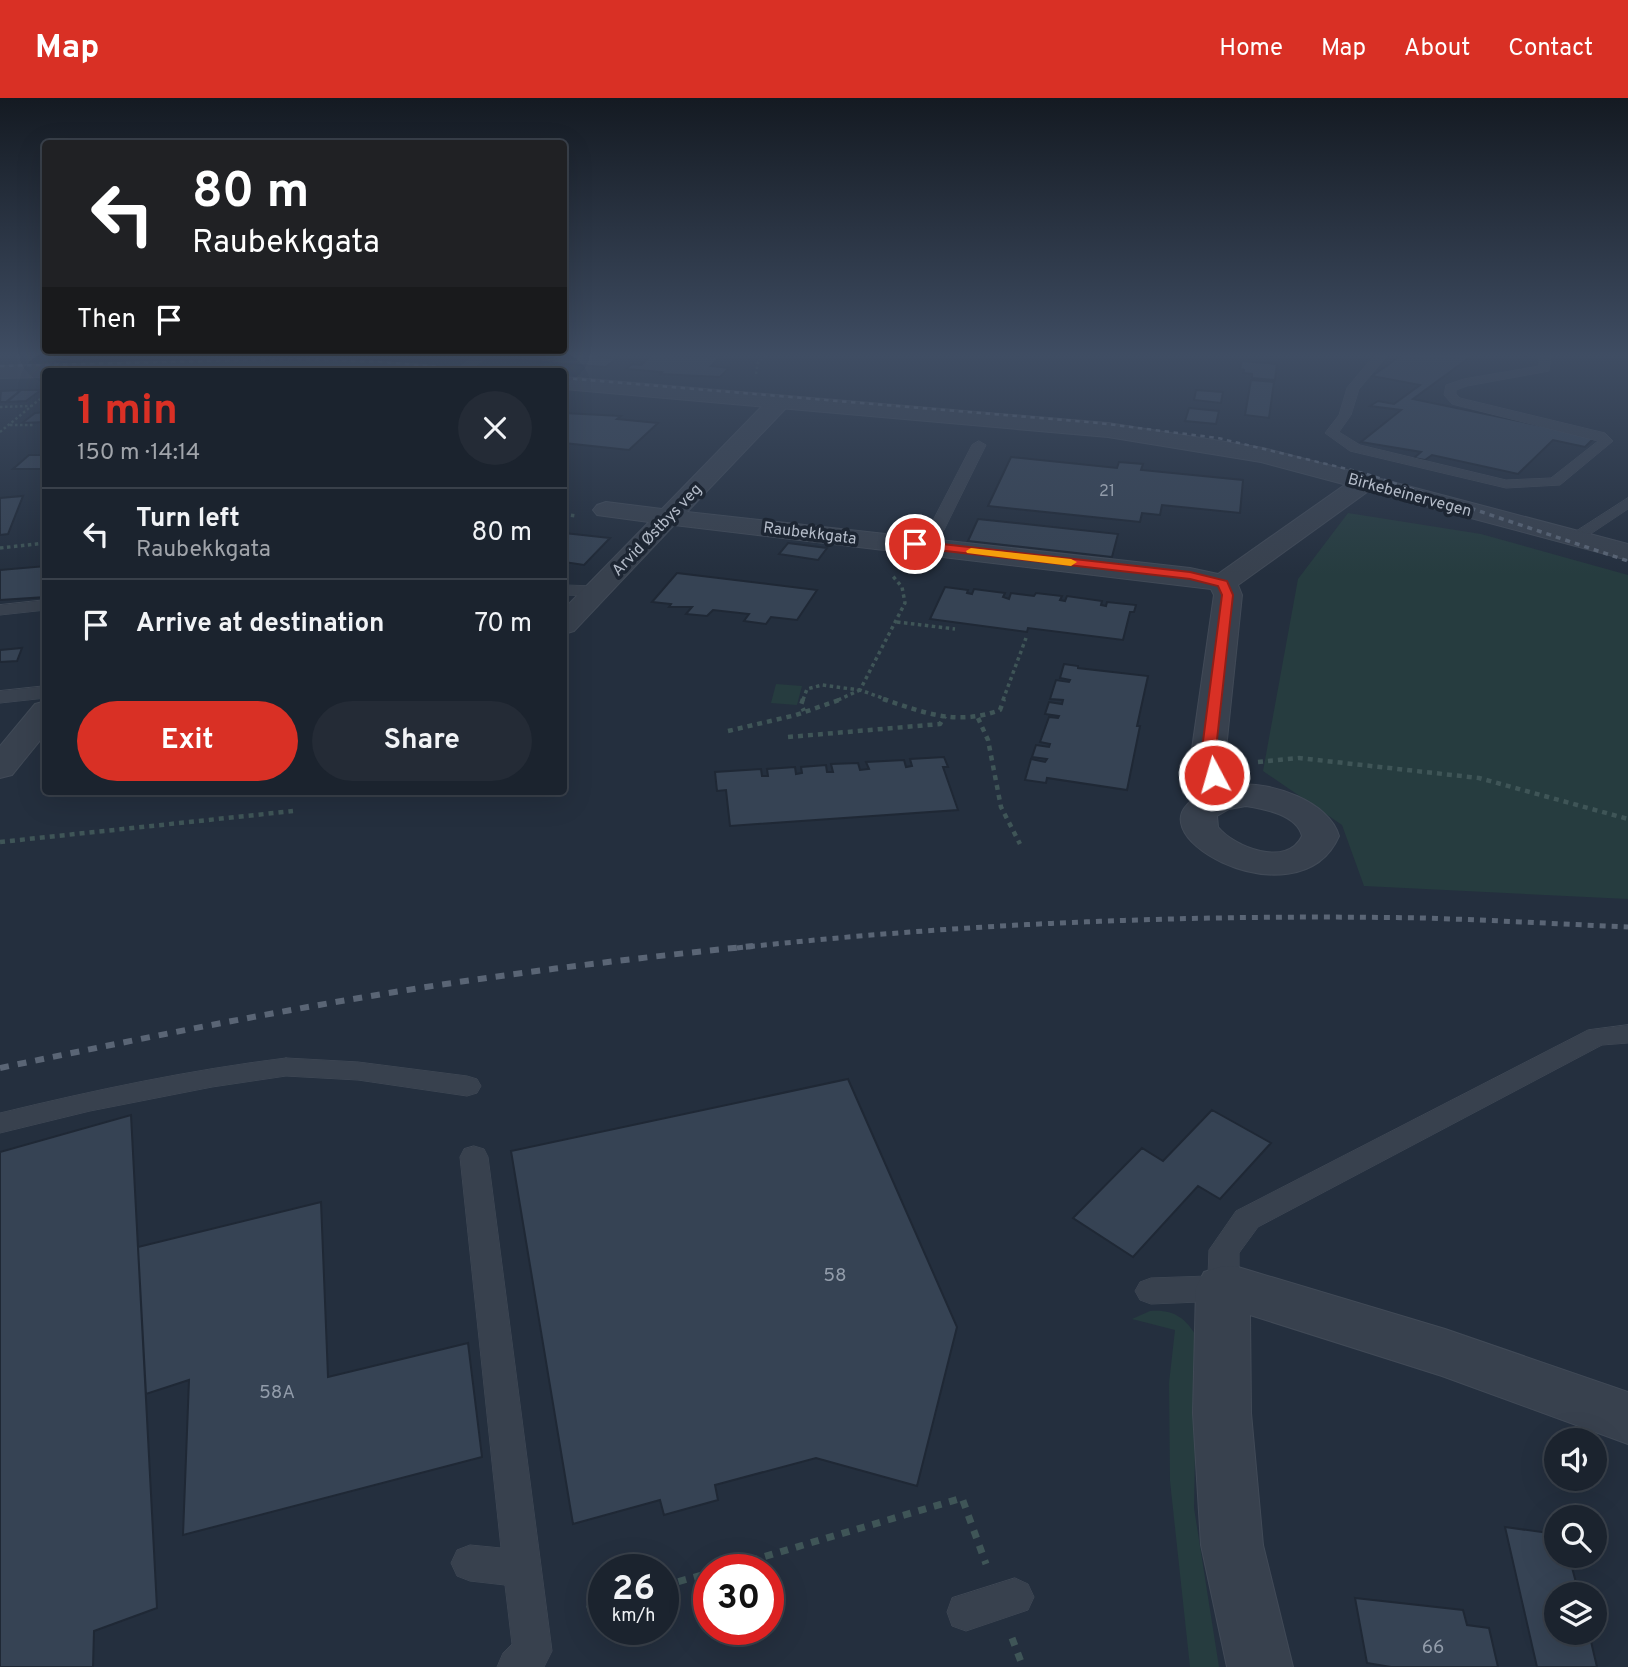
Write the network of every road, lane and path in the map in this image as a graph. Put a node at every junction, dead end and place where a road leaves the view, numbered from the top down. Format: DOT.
graph roads {
  1 [pos="753,428"];
  2 [pos="1076,428"];
  3 [pos="1335,428"];
  4 [pos="1568,428"];
  5 [pos="979,445"];
  6 [pos="1365,482"];
  7 [pos="1628,502"];
  8 [pos="606,510"];
  9 [pos="667,516"];
  10 [pos="936,530"];
  11 [pos="1575,538"];
  12 [pos="42,543"];
  13 [pos="0,548"];
  14 [pos="1628,552"];
  15 [pos="888,572"];
  16 [pos="1223,583"];
  17 [pos="567,590"];
  18 [pos="596,591"];
  19 [pos="42,605"];
  20 [pos="0,610"];
  21 [pos="567,622"];
  22 [pos="896,622"];
  23 [pos="955,629"];
  24 [pos="1026,638"];
  25 [pos="860,690"];
  26 [pos="42,692"];
  27 [pos="0,697"];
  28 [pos="804,711"];
  29 [pos="42,716"];
  30 [pos="945,716"];
  31 [pos="978,718"];
  32 [pos="728,731"];
  33 [pos="788,737"];
  34 [pos="1210,763"];
  35 [pos="0,768"];
  36 [pos="1227,797"];
  37 [pos="293,811"];
  38 [pos="1628,818"];
  39 [pos="0,842"];
  40 [pos="1020,844"];
  41 [pos="1628,1034"];
  42 [pos="467,1086"];
  43 [pos="0,1123"];
  44 [pos="474,1157"];
  45 [pos="1223,1288"];
  46 [pos="1151,1291"];
  47 [pos="1628,1418"];
  48 [pos="773,1554"];
  49 [pos="470,1563"];
  50 [pos="522,1568"];
  51 [pos="517,1667"];
  52 [pos="1023,1667"];
  53 [pos="1260,1667"];
  1 -- 9 [label="street, Arvid Østbys veg"];
  2 -- 6 [label="street, Birkebeinervegen"];
  3 -- 4 [label="lane"];
  5 -- 10 [label="lane"];
  6 -- 11 [label="street, Birkebeinervegen"];
  6 -- 16 [label="street"];
  7 -- 11 [label="lane"];
  8 -- 9 [label="street, Raubekkgata"];
  9 -- 16 [label="street, Raubekkgata"];
  9 -- 18 [label="street, Arvid Østbys veg"];
  11 -- 14 [label="street, Birkebeinervegen"];
  12 -- 13 [label="path"];
  15 -- 22 [label="path"];
  16 -- 34 [label="street"];
  17 -- 18 [label="lane"];
  18 -- 21 [label="street, Arvid Østbys veg"];
  19 -- 20 [label="lane"];
  22 -- 23 [label="path"];
  22 -- 25 [label="path"];
  24 -- 31 [label="path"];
  25 -- 28 [label="path"];
  25 -- 28 [label="path"];
  25 -- 30 [label="path"];
  26 -- 27 [label="lane"];
  28 -- 32 [label="path"];
  29 -- 35 [label="street"];
  30 -- 31 [label="path"];
  30 -- 33 [label="path"];
  31 -- 40 [label="path"];
  34 -- 36 [label="street"];
  34 -- 38 [label="path"];
  37 -- 39 [label="path"];
  41 -- 45 [label="lane"];
  42 -- 43 [label="lane"];
  44 -- 50 [label="lane"];
  45 -- 46 [label="lane"];
  45 -- 47 [label="street"];
  45 -- 53 [label="street"];
  48 -- 52 [label="path"];
  49 -- 50 [label="lane"];
  50 -- 51 [label="lane"];
}
